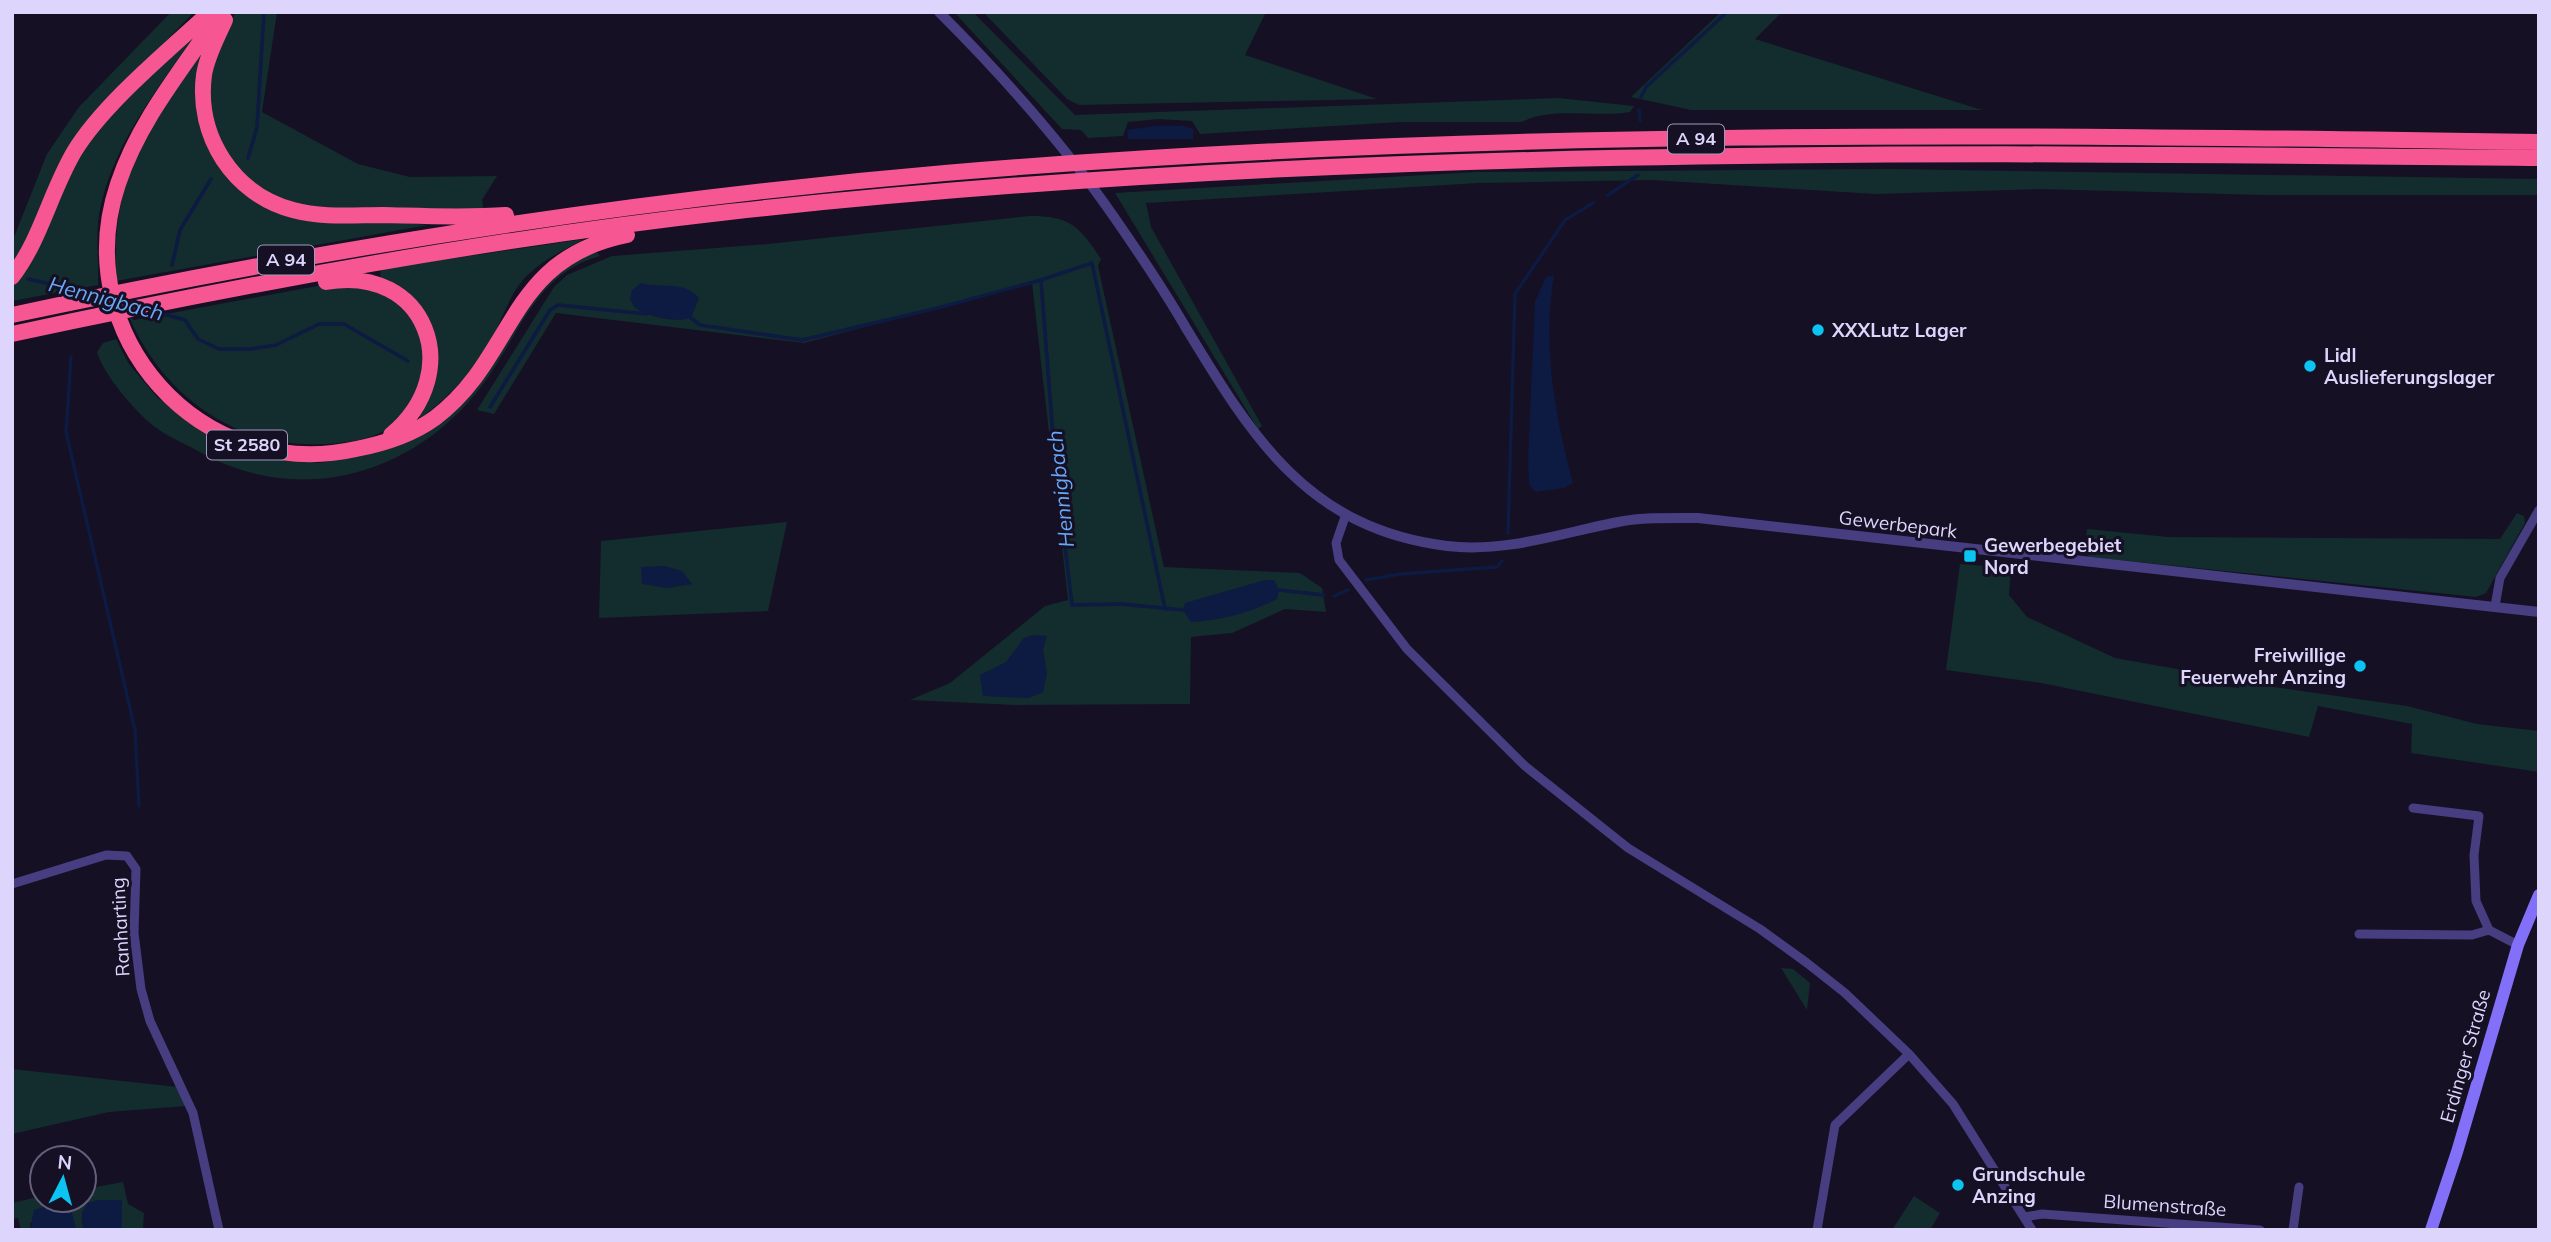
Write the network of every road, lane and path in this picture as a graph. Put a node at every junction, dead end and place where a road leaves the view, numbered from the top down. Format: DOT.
graph roads {
  1 [pos="210,12"];
  2 [pos="221,12"];
  3 [pos="229,12"];
  4 [pos="939,12"];
  5 [pos="2539,142"];
  6 [pos="2539,158"];
  7 [pos="561,216"];
  8 [pos="661,221"];
  9 [pos="12,278"];
  10 [pos="275,280"];
  11 [pos="12,316"];
  12 [pos="12,334"];
  13 [pos="383,441"];
  14 [pos="2539,510"];
  15 [pos="1346,514"];
  16 [pos="2495,606"];
  17 [pos="2538,613"];
  18 [pos="2413,808"];
  19 [pos="12,884"];
  20 [pos="2538,901"];
  21 [pos="2489,930"];
  22 [pos="2359,934"];
  23 [pos="2518,945"];
  24 [pos="1909,1054"];
  25 [pos="2299,1187"];
  26 [pos="2025,1217"];
  27 [pos="219,1230"];
  28 [pos="1816,1230"];
  29 [pos="2032,1230"];
  30 [pos="2260,1230"];
  31 [pos="2293,1230"];
  32 [pos="2431,1230"];
  1 -- 9 [label="highway"];
  2 -- 13 [label="highway, St 2580"];
  3 -- 7 [label="highway"];
  4 -- 15 [label="street, Gewerbepark"];
  5 -- 7 [label="highway, A 94"];
  6 -- 8 [label="highway, A 94"];
  7 -- 11 [label="highway, A 94"];
  8 -- 10 [label="highway, A 94"];
  8 -- 13 [label="highway"];
  10 -- 12 [label="highway, A 94"];
  10 -- 13 [label="highway"];
  14 -- 16 [label="street"];
  15 -- 16 [label="street, Gewerbepark"];
  15 -- 24 [label="street"];
  16 -- 17 [label="street, Gewerbepark"];
  18 -- 21 [label="street"];
  19 -- 27 [label="street, Ranharting"];
  20 -- 23 [label="main road, Erdinger Straße"];
  21 -- 22 [label="street"];
  21 -- 23 [label="street"];
  23 -- 32 [label="main road, Erdinger Straße"];
  24 -- 26 [label="street"];
  24 -- 28 [label="street"];
  25 -- 31 [label="street"];
  26 -- 29 [label="street"];
  26 -- 30 [label="street, Blumenstraße"];
}
